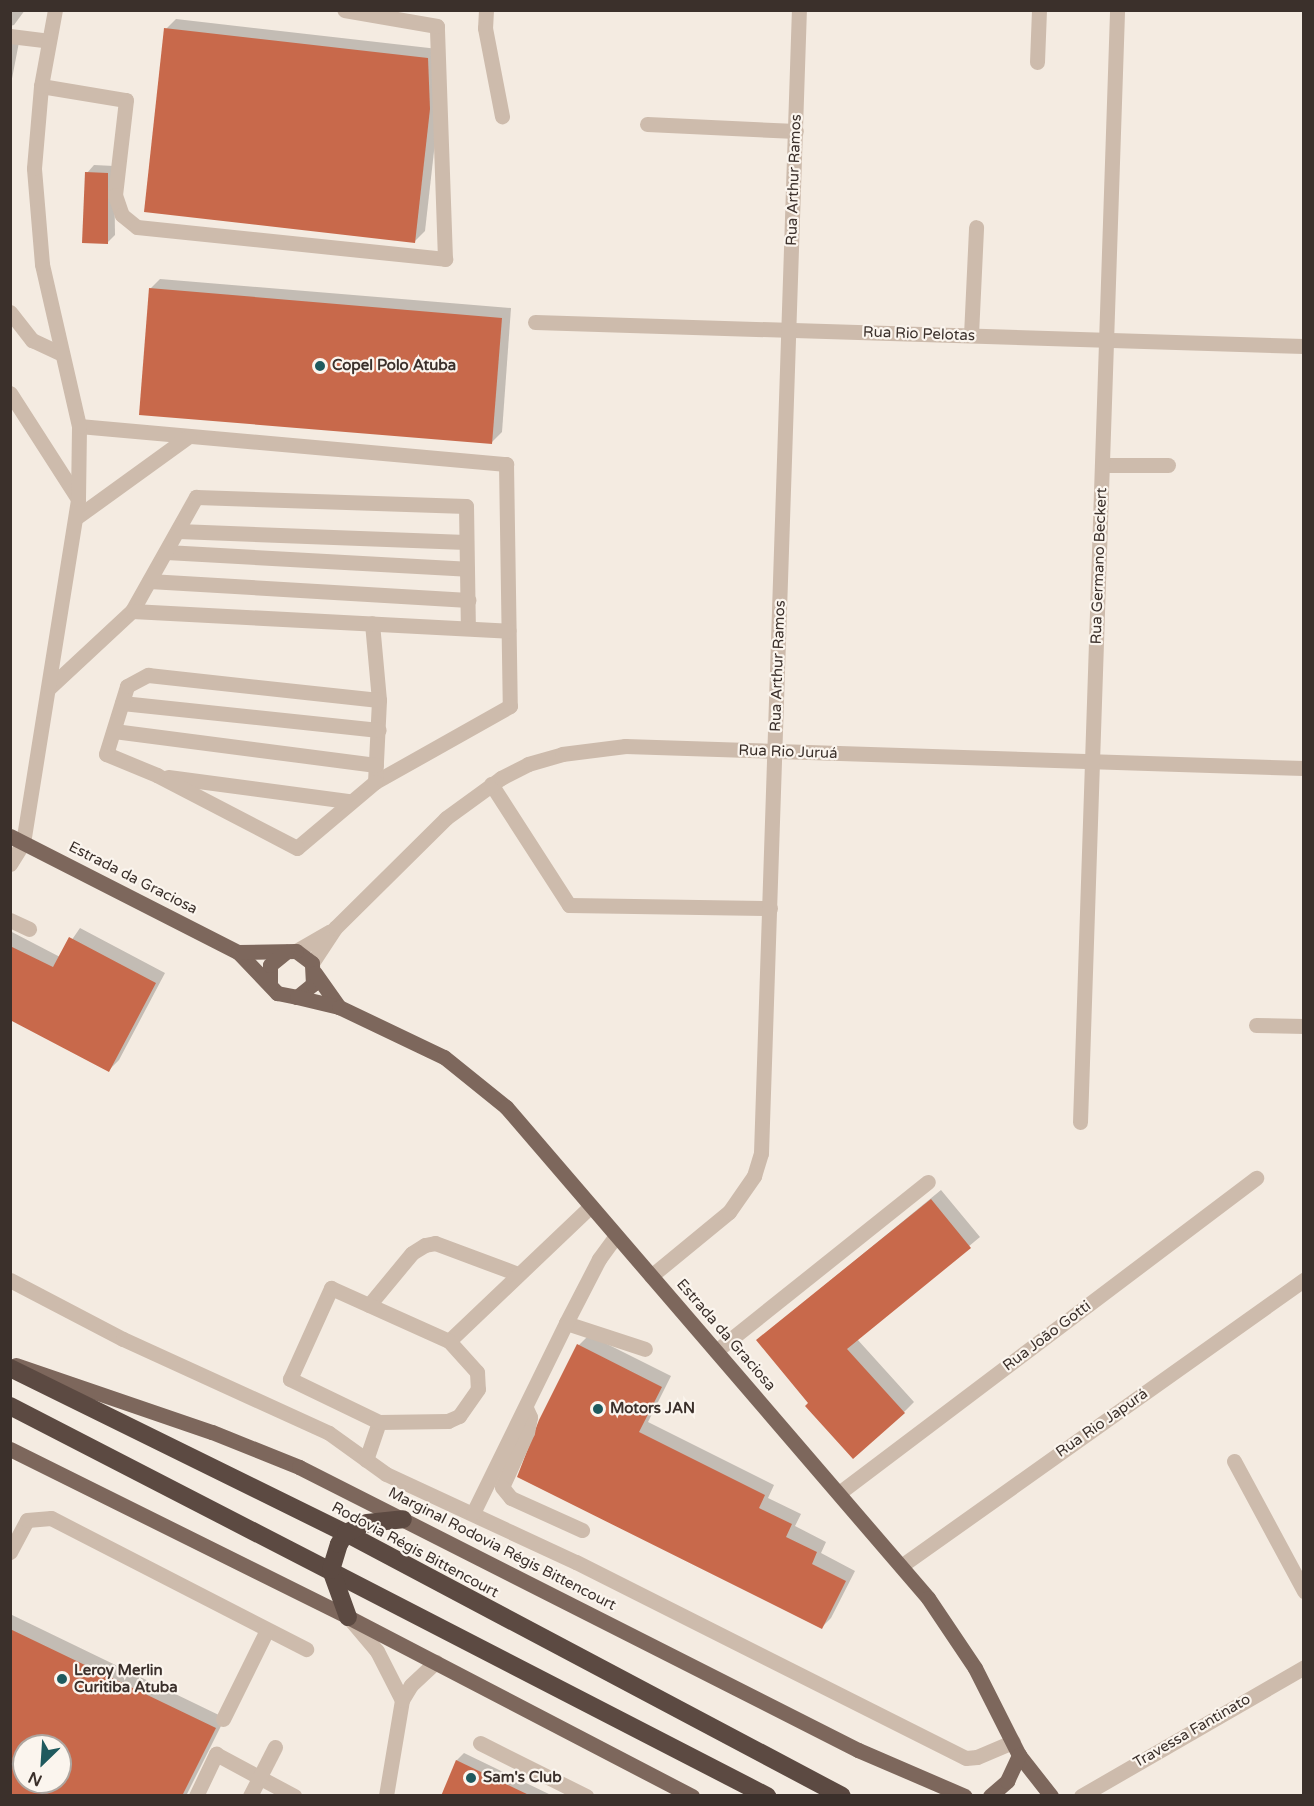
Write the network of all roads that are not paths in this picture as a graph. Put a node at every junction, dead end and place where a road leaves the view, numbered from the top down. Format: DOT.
graph roads {
  1 [pos="55,10"];
  2 [pos="344,10"];
  3 [pos="486,10"];
  4 [pos="800,10"];
  5 [pos="1039,10"];
  6 [pos="1117,10"];
  7 [pos="10,36"];
  8 [pos="48,40"];
  9 [pos="1037,62"];
  10 [pos="41,86"];
  11 [pos="502,116"];
  12 [pos="647,124"];
  13 [pos="796,131"];
  14 [pos="976,227"];
  15 [pos="10,312"];
  16 [pos="535,322"];
  17 [pos="789,330"];
  18 [pos="971,335"];
  19 [pos="1106,340"];
  20 [pos="1304,346"];
  21 [pos="62,354"];
  22 [pos="10,393"];
  23 [pos="18,416"];
  24 [pos="79,426"];
  25 [pos="189,436"];
  26 [pos="1102,465"];
  27 [pos="1167,465"];
  28 [pos="78,499"];
  29 [pos="77,518"];
  30 [pos="177,531"];
  31 [pos="466,542"];
  32 [pos="166,552"];
  33 [pos="467,569"];
  34 [pos="149,581"];
  35 [pos="468,600"];
  36 [pos="132,611"];
  37 [pos="372,623"];
  38 [pos="468,628"];
  39 [pos="508,631"];
  40 [pos="49,688"];
  41 [pos="379,700"];
  42 [pos="122,703"];
  43 [pos="379,730"];
  44 [pos="114,731"];
  45 [pos="776,752"];
  46 [pos="1092,761"];
  47 [pos="376,765"];
  48 [pos="1304,768"];
  49 [pos="157,775"];
  50 [pos="375,782"];
  51 [pos="491,784"];
  52 [pos="349,801"];
  53 [pos="17,840"];
  54 [pos="10,864"];
  55 [pos="770,908"];
  56 [pos="10,920"];
  57 [pos="335,928"];
  58 [pos="29,929"];
  59 [pos="291,951"];
  60 [pos="238,952"];
  61 [pos="313,968"];
  62 [pos="270,985"];
  63 [pos="297,997"];
  64 [pos="339,1006"];
  65 [pos="1256,1025"];
  66 [pos="1304,1026"];
  67 [pos="1080,1122"];
  68 [pos="1256,1178"];
  69 [pos="927,1182"];
  70 [pos="591,1206"];
  71 [pos="616,1236"];
  72 [pos="518,1274"];
  73 [pos="651,1276"];
  74 [pos="10,1280"];
  75 [pos="1304,1280"];
  76 [pos="369,1305"];
  77 [pos="566,1323"];
  78 [pos="449,1341"];
  79 [pos="645,1349"];
  80 [pos="716,1351"];
  81 [pos="10,1363"];
  82 [pos="10,1368"];
  83 [pos="10,1406"];
  84 [pos="526,1408"];
  85 [pos="379,1422"];
  86 [pos="10,1449"];
  87 [pos="366,1460"];
  88 [pos="1234,1461"];
  89 [pos="838,1493"];
  90 [pos="473,1513"];
  91 [pos="403,1519"];
  92 [pos="582,1530"];
  93 [pos="346,1533"];
  94 [pos="10,1552"];
  95 [pos="901,1566"];
  96 [pos="331,1570"];
  97 [pos="1304,1591"];
  98 [pos="348,1617"];
  99 [pos="267,1630"];
  100 [pos="306,1649"];
  101 [pos="436,1662"];
  102 [pos="1304,1667"];
  103 [pos="402,1700"];
  104 [pos="223,1719"];
  105 [pos="480,1743"];
  106 [pos="275,1747"];
  107 [pos="1016,1748"];
  108 [pos="259,1776"];
  109 [pos="196,1796"];
  110 [pos="250,1796"];
  111 [pos="294,1796"];
  112 [pos="386,1796"];
  113 [pos="586,1796"];
  114 [pos="692,1796"];
  115 [pos="767,1796"];
  116 [pos="842,1796"];
  117 [pos="964,1796"];
  118 [pos="990,1796"];
  119 [pos="1051,1796"];
  120 [pos="1082,1796"];
  1 -- 8 [label="street"];
  2 -- 10 [label="street"];
  3 -- 11 [label="street"];
  4 -- 13 [label="street, Rua Arthur Ramos"];
  5 -- 9 [label="street"];
  6 -- 19 [label="street, Rua Germano Beckert"];
  7 -- 8 [label="street"];
  8 -- 10 [label="street"];
  10 -- 21 [label="street"];
  12 -- 13 [label="street"];
  13 -- 17 [label="street, Rua Arthur Ramos"];
  14 -- 18 [label="street"];
  15 -- 21 [label="street"];
  16 -- 17 [label="street, Rua Rio Pelotas"];
  17 -- 18 [label="street, Rua Rio Pelotas"];
  17 -- 45 [label="street, Rua Arthur Ramos"];
  18 -- 19 [label="street, Rua Rio Pelotas"];
  19 -- 20 [label="street, Rua Rio Pelotas"];
  19 -- 26 [label="street, Rua Germano Beckert"];
  21 -- 24 [label="street"];
  22 -- 23 [label="street"];
  23 -- 28 [label="street"];
  24 -- 25 [label="street"];
  24 -- 28 [label="street"];
  25 -- 29 [label="street"];
  25 -- 39 [label="street"];
  26 -- 27 [label="street"];
  26 -- 46 [label="street, Rua Germano Beckert"];
  28 -- 29 [label="street"];
  29 -- 40 [label="street"];
  30 -- 31 [label="street"];
  30 -- 31 [label="street"];
  30 -- 32 [label="street"];
  31 -- 33 [label="street"];
  32 -- 33 [label="street"];
  32 -- 34 [label="street"];
  33 -- 35 [label="street"];
  34 -- 35 [label="street"];
  34 -- 36 [label="street"];
  35 -- 38 [label="street"];
  36 -- 37 [label="street"];
  36 -- 40 [label="street"];
  37 -- 38 [label="street"];
  37 -- 41 [label="street"];
  38 -- 39 [label="street"];
  39 -- 50 [label="street"];
  40 -- 53 [label="street"];
  41 -- 42 [label="street"];
  41 -- 43 [label="street"];
  42 -- 43 [label="street"];
  42 -- 44 [label="street"];
  43 -- 47 [label="street"];
  44 -- 47 [label="street"];
  44 -- 49 [label="street"];
  45 -- 46 [label="street, Rua Rio Juruá"];
  45 -- 51 [label="street, Rua Rio Juruá"];
  45 -- 55 [label="street, Rua Arthur Ramos"];
  46 -- 48 [label="street, Rua Rio Juruá"];
  46 -- 67 [label="street, Rua Germano Beckert"];
  47 -- 50 [label="street"];
  49 -- 52 [label="street"];
  49 -- 52 [label="street"];
  50 -- 52 [label="street"];
  51 -- 55 [label="street"];
  51 -- 57 [label="street, Rua Rio Juruá"];
  53 -- 54 [label="street"];
  53 -- 60 [label="main road, Estrada da Graciosa"];
  55 -- 73 [label="street, Rua Arthur Ramos"];
  56 -- 58 [label="street"];
  57 -- 59 [label="street, Rua Rio Juruá"];
  57 -- 61 [label="street, Rua Rio Juruá"];
  59 -- 60 [label="main road, Estrada da Graciosa"];
  59 -- 61 [label="main road"];
  59 -- 62 [label="main road"];
  60 -- 62 [label="main road, Estrada da Graciosa"];
  61 -- 63 [label="main road"];
  61 -- 64 [label="main road, Estrada da Graciosa"];
  62 -- 63 [label="main road"];
  63 -- 64 [label="main road, Estrada da Graciosa"];
  64 -- 70 [label="main road, Estrada da Graciosa"];
  65 -- 66 [label="street"];
  68 -- 89 [label="street, Rua João Gotti"];
  69 -- 80 [label="street"];
  70 -- 71 [label="main road, Estrada da Graciosa"];
  70 -- 72 [label="street"];
  71 -- 73 [label="main road, Estrada da Graciosa"];
  71 -- 77 [label="street"];
  72 -- 76 [label="street"];
  72 -- 78 [label="street"];
  73 -- 80 [label="main road, Estrada da Graciosa"];
  74 -- 87 [label="street"];
  75 -- 95 [label="street, Rua Rio Japurá"];
  76 -- 78 [label="street"];
  76 -- 85 [label="street"];
  77 -- 79 [label="street"];
  77 -- 84 [label="street"];
  78 -- 85 [label="street"];
  80 -- 89 [label="main road, Estrada da Graciosa"];
  81 -- 91 [label="main road, Marginal Rodovia Régis Bittencourt"];
  82 -- 93 [label="highway, Rodovia Régis Bittencourt"];
  83 -- 96 [label="highway"];
  84 -- 90 [label="street"];
  84 -- 92 [label="street"];
  85 -- 87 [label="street"];
  86 -- 98 [label="main road"];
  87 -- 90 [label="street"];
  88 -- 97 [label="street"];
  89 -- 95 [label="main road, Estrada da Graciosa"];
  90 -- 107 [label="street"];
  91 -- 93 [label="highway"];
  91 -- 117 [label="main road, Marginal Rodovia Régis Bittencourt"];
  93 -- 96 [label="highway"];
  93 -- 116 [label="highway, Rodovia Régis Bittencourt"];
  94 -- 99 [label="street"];
  95 -- 107 [label="main road, Estrada da Graciosa"];
  96 -- 98 [label="highway"];
  96 -- 115 [label="highway"];
  98 -- 101 [label="main road"];
  98 -- 103 [label="street"];
  99 -- 100 [label="street"];
  99 -- 104 [label="street"];
  101 -- 103 [label="street"];
  101 -- 114 [label="main road"];
  102 -- 120 [label="street, Travessa Fantinato"];
  103 -- 112 [label="street"];
  105 -- 113 [label="street"];
  106 -- 108 [label="street"];
  107 -- 118 [label="main road"];
  107 -- 119 [label="main road, Estrada da Graciosa"];
  108 -- 109 [label="street"];
  108 -- 110 [label="street"];
  108 -- 111 [label="street"];
}
